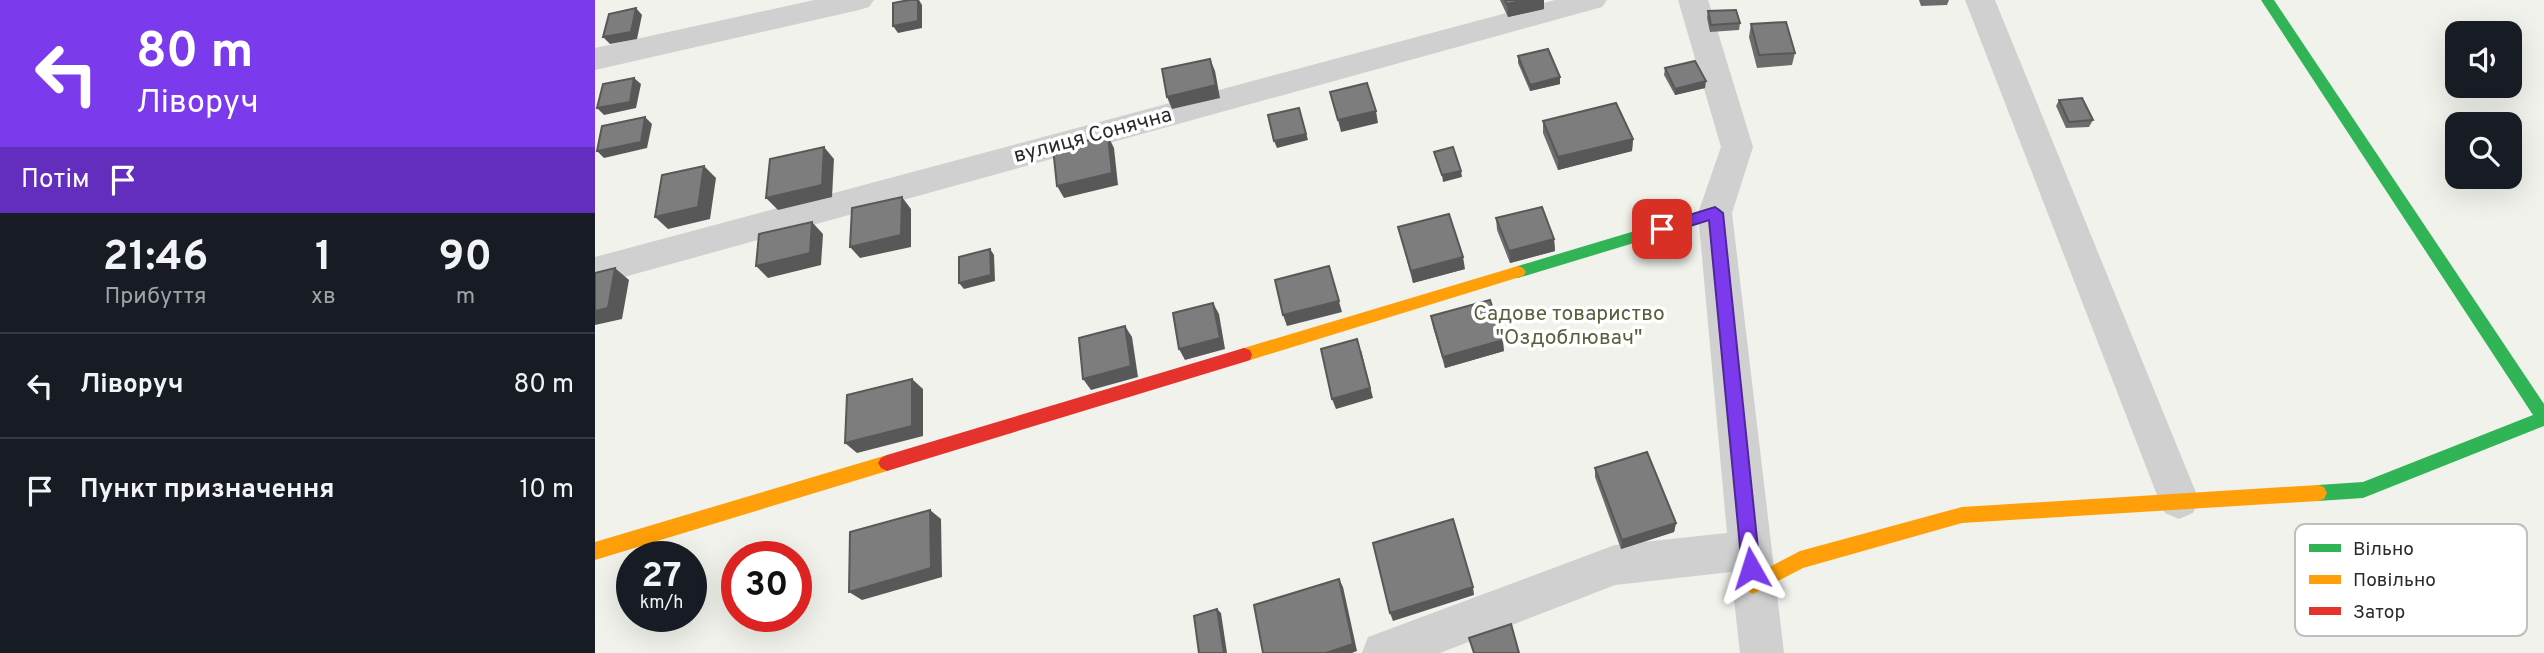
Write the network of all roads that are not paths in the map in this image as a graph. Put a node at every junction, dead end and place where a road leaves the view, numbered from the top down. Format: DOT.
graph roads {
  1 [pos="859,0"];
  2 [pos="1592,0"];
  3 [pos="1693,0"];
  4 [pos="1980,0"];
  5 [pos="2267,0"];
  6 [pos="595,59"];
  7 [pos="1715,213"];
  8 [pos="595,271"];
  9 [pos="2179,500"];
  10 [pos="595,551"];
  11 [pos="1751,568"];
  12 [pos="1384,653"];
  13 [pos="1762,653"];
  1 -- 6 [label="street"];
  2 -- 8 [label="street, вулиця Сонячна"];
  3 -- 7 [label="street"];
  4 -- 9 [label="street"];
  5 -- 9 [label="street"];
  7 -- 10 [label="street"];
  7 -- 11 [label="street"];
  9 -- 11 [label="street"];
  11 -- 12 [label="street"];
  11 -- 13 [label="street"];
}
